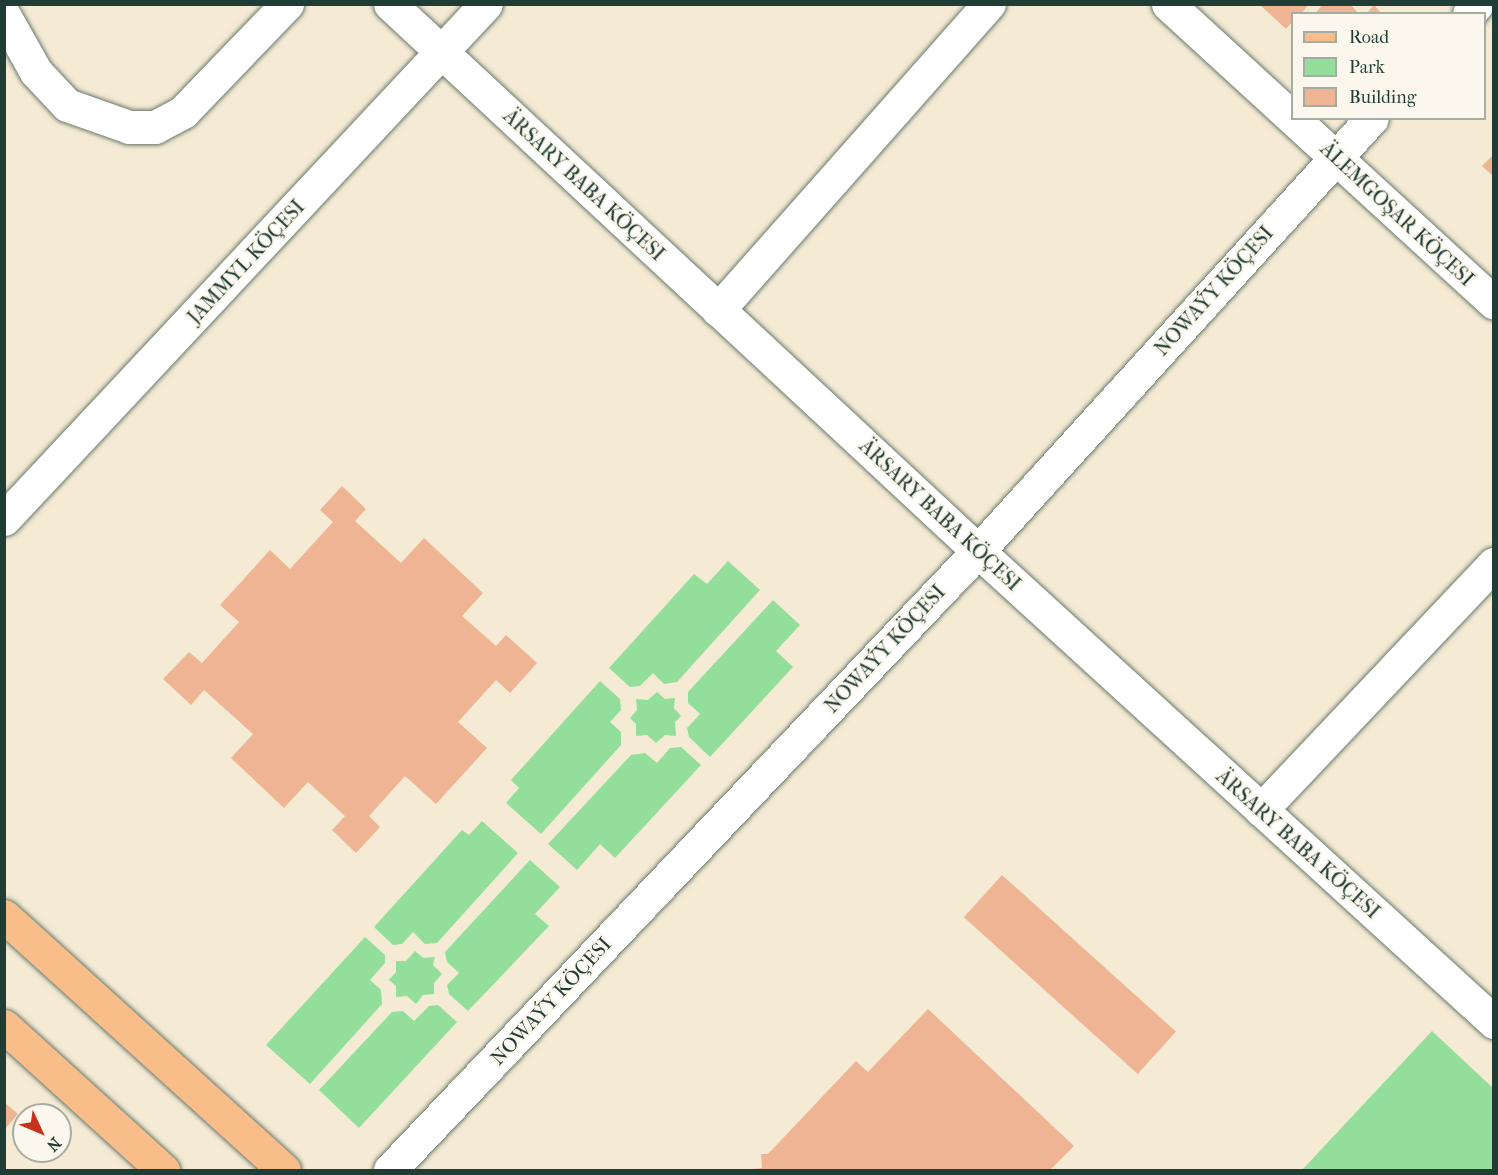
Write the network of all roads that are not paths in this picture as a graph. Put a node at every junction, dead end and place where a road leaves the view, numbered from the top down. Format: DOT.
graph roads {
  1 [pos="287,4"];
  2 [pos="390,4"];
  3 [pos="486,4"];
  4 [pos="989,4"];
  5 [pos="1168,4"];
  6 [pos="4,15"];
  7 [pos="442,53"];
  8 [pos="1291,117"];
  9 [pos="1294,120"];
  10 [pos="1370,120"];
  11 [pos="1335,158"];
  12 [pos="1494,303"];
  13 [pos="718,310"];
  14 [pos="4,519"];
  15 [pos="978,551"];
  16 [pos="1494,564"];
  17 [pos="1261,810"];
  18 [pos="4,916"];
  19 [pos="1494,1022"];
  20 [pos="4,1026"];
  21 [pos="164,1170"];
  22 [pos="284,1170"];
  23 [pos="390,1170"];
  1 -- 6 [label="street"];
  2 -- 7 [label="street, ÄRSARY BABA KÖÇESI"];
  3 -- 7 [label="street, JAMMYL KÖÇESI"];
  4 -- 13 [label="street"];
  5 -- 8 [label="street, ÄLEMGOŞAR KÖÇESI"];
  7 -- 13 [label="street, ÄRSARY BABA KÖÇESI"];
  7 -- 14 [label="street, JAMMYL KÖÇESI"];
  9 -- 11 [label="street, ÄLEMGOŞAR KÖÇESI"];
  10 -- 11 [label="street, NOWAÝY KÖÇESI"];
  11 -- 12 [label="street, ÄLEMGOŞAR KÖÇESI"];
  11 -- 15 [label="street, NOWAÝY KÖÇESI"];
  13 -- 15 [label="street, ÄRSARY BABA KÖÇESI"];
  15 -- 17 [label="street, ÄRSARY BABA KÖÇESI"];
  15 -- 23 [label="street, NOWAÝY KÖÇESI"];
  16 -- 17 [label="street"];
  17 -- 19 [label="street, ÄRSARY BABA KÖÇESI"];
  18 -- 22 [label="main road"];
  20 -- 21 [label="main road"];
}
